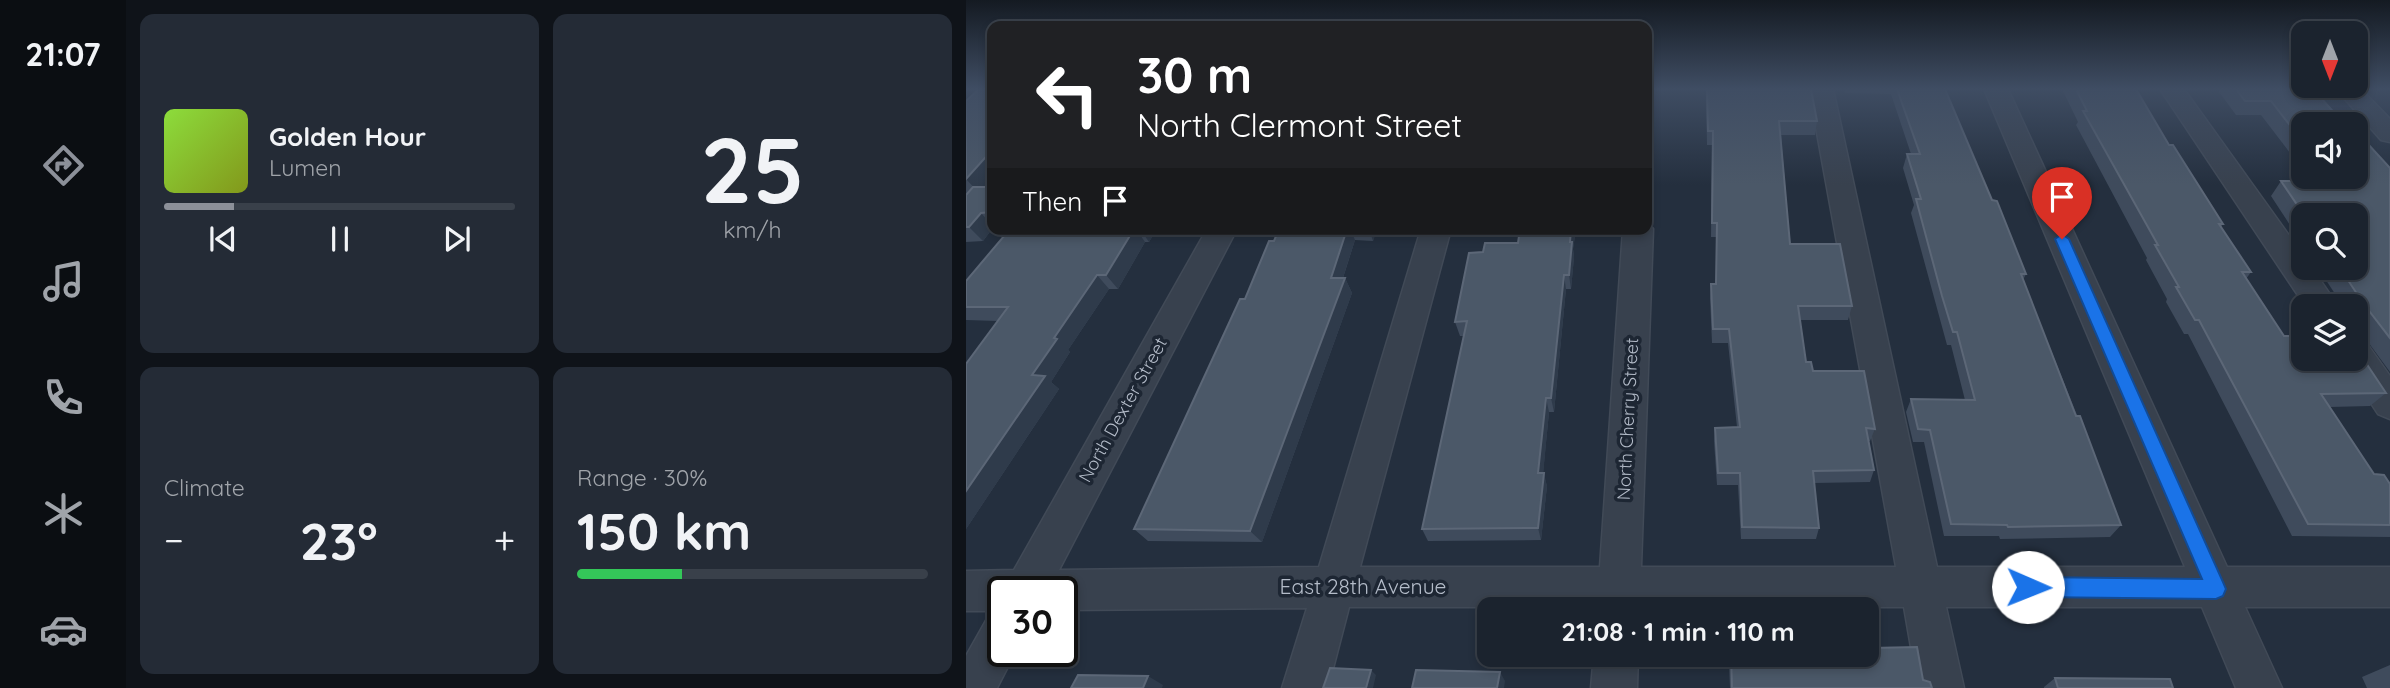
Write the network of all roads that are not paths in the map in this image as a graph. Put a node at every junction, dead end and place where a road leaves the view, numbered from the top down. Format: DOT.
graph roads {
  1 [pos="1827,121"];
  2 [pos="2010,121"];
  3 [pos="2194,121"];
  4 [pos="2378,121"];
  5 [pos="2390,134"];
  6 [pos="1219,235"];
  7 [pos="1434,235"];
  8 [pos="1637,235"];
  9 [pos="2314,294"];
  10 [pos="2367,371"];
  11 [pos="2390,404"];
  12 [pos="1033,576"];
  13 [pos="1921,586"];
  14 [pos="1334,587"];
  15 [pos="2390,587"];
  16 [pos="2216,589"];
  17 [pos="1078,590"];
  18 [pos="966,591"];
  19 [pos="987,591"];
  20 [pos="1571,597"];
  21 [pos="1618,597"];
  22 [pos="1665,597"];
  23 [pos="987,662"];
  24 [pos="1615,667"];
  25 [pos="973,688"];
  26 [pos="1305,688"];
  27 [pos="1614,688"];
  28 [pos="1941,688"];
  29 [pos="2259,688"];
  1 -- 13 [label="street"];
  2 -- 16 [label="street"];
  3 -- 9 [label="lane"];
  4 -- 5 [label="street"];
  6 -- 12 [label="street, North Dexter Street"];
  7 -- 14 [label="street"];
  8 -- 21 [label="street, North Cherry Street"];
  10 -- 11 [label="street"];
  13 -- 16 [label="street, East 28th Avenue"];
  13 -- 22 [label="street, East 28th Avenue"];
  13 -- 28 [label="street"];
  14 -- 17 [label="street, East 28th Avenue"];
  14 -- 20 [label="street, East 28th Avenue"];
  14 -- 26 [label="street"];
  15 -- 16 [label="street, East 28th Avenue"];
  16 -- 29 [label="street"];
  18 -- 19 [label="street, East 28th Avenue"];
  23 -- 25 [label="street"];
  24 -- 27 [label="street"];
}
